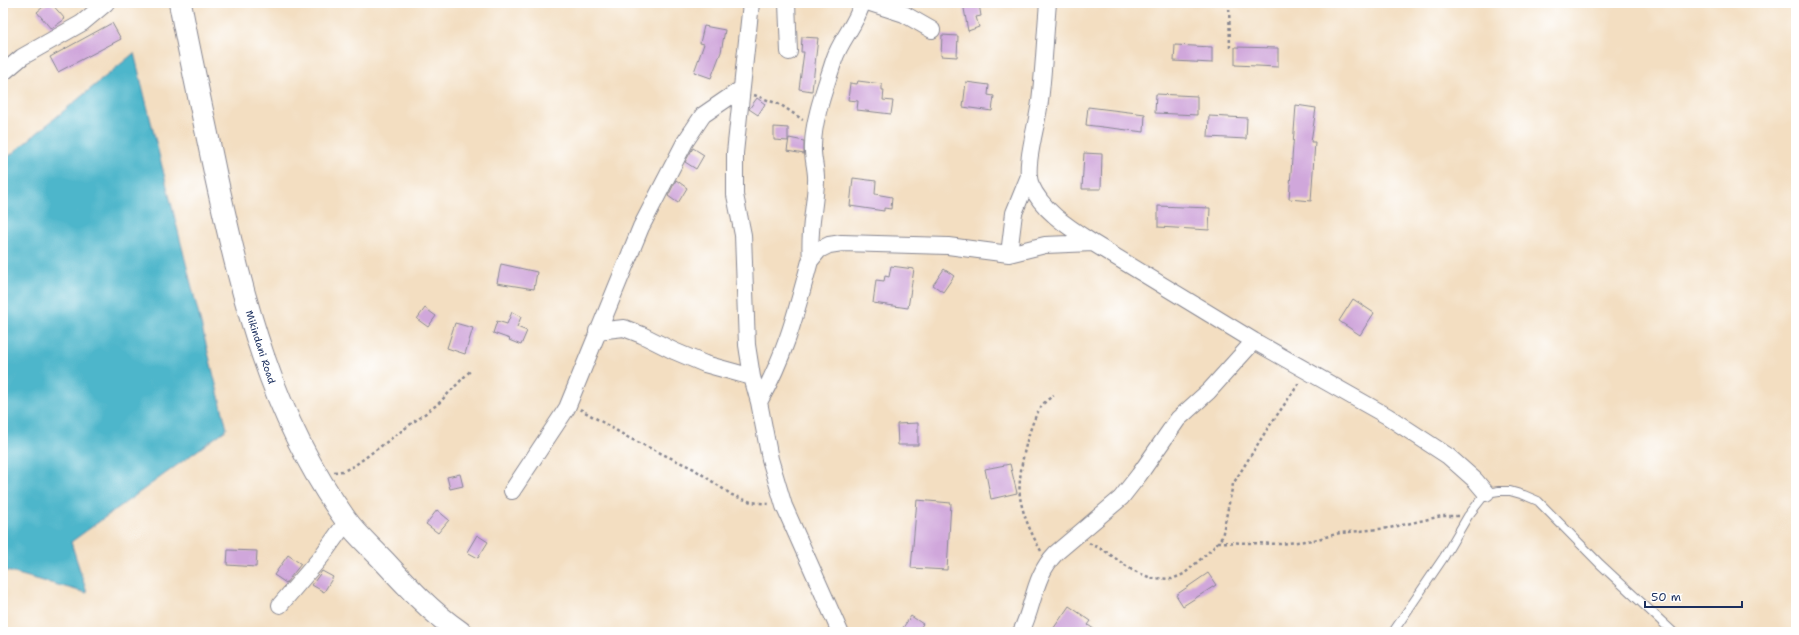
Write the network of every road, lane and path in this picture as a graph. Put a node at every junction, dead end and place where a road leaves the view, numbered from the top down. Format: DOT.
graph roads {
  1 [pos="106,3"];
  2 [pos="180,3"];
  3 [pos="751,3"];
  4 [pos="787,3"];
  5 [pos="862,3"];
  6 [pos="870,3"];
  7 [pos="1048,3"];
  8 [pos="1230,3"];
  9 [pos="932,30"];
  10 [pos="1230,49"];
  11 [pos="789,52"];
  12 [pos="3,73"];
  13 [pos="741,89"];
  14 [pos="816,127"];
  15 [pos="1029,176"];
  16 [pos="1093,243"];
  17 [pos="1009,254"];
  18 [pos="811,258"];
  19 [pos="597,331"];
  20 [pos="1254,341"];
  21 [pos="470,371"];
  22 [pos="1307,371"];
  23 [pos="752,377"];
  24 [pos="1054,395"];
  25 [pos="569,402"];
  26 [pos="759,402"];
  27 [pos="315,473"];
  28 [pos="512,491"];
  29 [pos="1486,493"];
  30 [pos="784,506"];
  31 [pos="1468,516"];
  32 [pos="347,521"];
  33 [pos="1218,542"];
  34 [pos="1067,543"];
  35 [pos="1047,562"];
  36 [pos="280,605"];
  37 [pos="460,632"];
  38 [pos="840,632"];
  39 [pos="1020,632"];
  40 [pos="1392,632"];
  41 [pos="1673,632"];
  1 -- 12 [label="street"];
  2 -- 27 [label="highway, Mikindani Road"];
  3 -- 13 [label="street"];
  4 -- 11 [label="street"];
  5 -- 14 [label="street"];
  6 -- 9 [label="street"];
  7 -- 15 [label="street"];
  8 -- 10 [label="path"];
  13 -- 14 [label="path"];
  13 -- 19 [label="street"];
  13 -- 23 [label="street"];
  14 -- 18 [label="street"];
  15 -- 16 [label="street"];
  15 -- 17 [label="street"];
  16 -- 17 [label="street"];
  16 -- 20 [label="street"];
  17 -- 18 [label="street"];
  18 -- 26 [label="street"];
  19 -- 23 [label="street"];
  19 -- 25 [label="street"];
  20 -- 22 [label="street"];
  20 -- 34 [label="street"];
  21 -- 27 [label="path"];
  22 -- 29 [label="street"];
  22 -- 33 [label="path"];
  23 -- 26 [label="street"];
  24 -- 35 [label="path"];
  25 -- 28 [label="street"];
  25 -- 30 [label="path"];
  26 -- 30 [label="street"];
  27 -- 32 [label="highway, Mikindani Road"];
  29 -- 31 [label="lane"];
  29 -- 41 [label="lane"];
  30 -- 38 [label="street"];
  31 -- 33 [label="path"];
  31 -- 40 [label="lane"];
  32 -- 36 [label="street"];
  32 -- 37 [label="highway, Mikindani Road"];
  33 -- 34 [label="path"];
  34 -- 35 [label="street"];
  35 -- 39 [label="street"];
}
